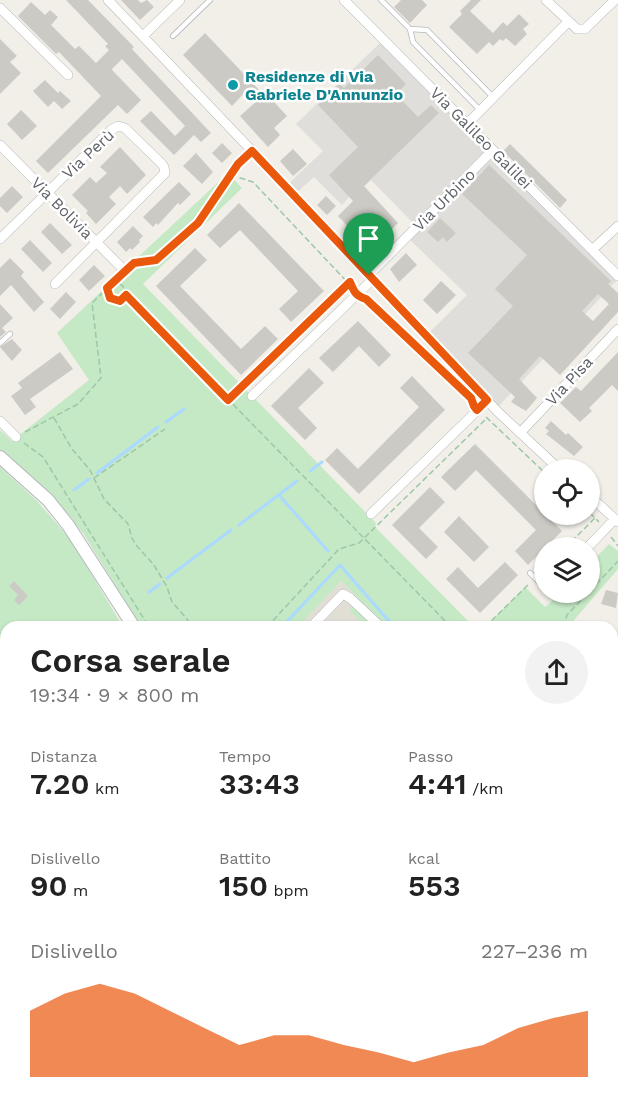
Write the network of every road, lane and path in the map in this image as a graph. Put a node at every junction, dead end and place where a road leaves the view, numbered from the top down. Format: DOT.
graph roads {
  1 [pos="108,0"];
  2 [pos="180,0"];
  3 [pos="210,0"];
  4 [pos="344,0"];
  5 [pos="381,0"];
  6 [pos="546,0"];
  7 [pos="615,0"];
  8 [pos="0,8"];
  9 [pos="568,22"];
  10 [pos="410,29"];
  11 [pos="143,36"];
  12 [pos="172,36"];
  13 [pos="68,75"];
  14 [pos="493,97"];
  15 [pos="480,110"];
  16 [pos="467,124"];
  17 [pos="0,145"];
  18 [pos="494,150"];
  19 [pos="252,151"];
  20 [pos="231,175"];
  21 [pos="46,193"];
  22 [pos="618,226"];
  23 [pos="0,239"];
  24 [pos="96,243"];
  25 [pos="592,250"];
  26 [pos="125,271"];
  27 [pos="618,276"];
  28 [pos="371,277"];
  29 [pos="115,281"];
  30 [pos="350,282"];
  31 [pos="55,284"];
  32 [pos="107,288"];
  33 [pos="126,295"];
  34 [pos="356,295"];
  35 [pos="618,329"];
  36 [pos="10,334"];
  37 [pos="0,343"];
  38 [pos="252,396"];
  39 [pos="228,400"];
  40 [pos="487,400"];
  41 [pos="477,410"];
  42 [pos="53,417"];
  43 [pos="0,421"];
  44 [pos="165,429"];
  45 [pos="520,433"];
  46 [pos="16,437"];
  47 [pos="0,457"];
  48 [pos="548,459"];
  49 [pos="534,462"];
  50 [pos="94,478"];
  51 [pos="600,506"];
  52 [pos="371,514"];
  53 [pos="616,521"];
  54 [pos="588,525"];
  55 [pos="576,537"];
  56 [pos="599,537"];
  57 [pos="618,561"];
  58 [pos="530,573"];
  59 [pos="534,577"];
  60 [pos="534,579"];
  61 [pos="600,580"];
  62 [pos="578,603"];
  63 [pos="130,621"];
  64 [pos="145,621"];
  65 [pos="188,621"];
  66 [pos="317,621"];
  67 [pos="375,621"];
  68 [pos="445,621"];
  69 [pos="491,621"];
  70 [pos="565,621"];
  1 -- 11 [label="street"];
  2 -- 11 [label="street"];
  3 -- 12 [label="lane"];
  4 -- 16 [label="street, Via Galileo Galilei"];
  5 -- 10 [label="lane"];
  6 -- 9 [label="street"];
  7 -- 9 [label="street"];
  8 -- 13 [label="street"];
  9 -- 14 [label="street"];
  10 -- 14 [label="lane"];
  10 -- 15 [label="lane"];
  11 -- 19 [label="street"];
  14 -- 15 [label="street"];
  15 -- 16 [label="street"];
  16 -- 18 [label="street, Via Galileo Galilei"];
  17 -- 21 [label="street, Via Bolivia"];
  18 -- 25 [label="street, Via Galileo Galilei"];
  18 -- 28 [label="street, Via Urbino"];
  19 -- 20 [label="path"];
  19 -- 28 [label="street"];
  20 -- 26 [label="path"];
  20 -- 30 [label="path"];
  21 -- 23 [label="street, Via Perù"];
  21 -- 24 [label="street, Via Bolivia"];
  21 -- 24 [label="street, Via Perù"];
  22 -- 25 [label="street"];
  24 -- 26 [label="street, Via Bolivia"];
  24 -- 31 [label="street, Via Perù"];
  25 -- 27 [label="street, Via Galileo Galilei"];
  26 -- 29 [label="path"];
  28 -- 34 [label="street, Via Urbino"];
  28 -- 40 [label="street"];
  29 -- 32 [label="path"];
  29 -- 33 [label="path"];
  30 -- 34 [label="path"];
  30 -- 39 [label="path"];
  32 -- 33 [label="path"];
  32 -- 42 [label="path"];
  33 -- 39 [label="path"];
  34 -- 38 [label="street, Via Urbino"];
  34 -- 41 [label="path"];
  35 -- 45 [label="street, Via Pisa"];
  36 -- 37 [label="lane"];
  39 -- 68 [label="path"];
  40 -- 41 [label="street"];
  40 -- 45 [label="street"];
  41 -- 49 [label="path"];
  41 -- 52 [label="street"];
  42 -- 46 [label="path"];
  42 -- 50 [label="path"];
  43 -- 46 [label="street"];
  44 -- 50 [label="path"];
  45 -- 48 [label="street"];
  46 -- 64 [label="path"];
  47 -- 63 [label="street"];
  50 -- 65 [label="path"];
  51 -- 53 [label="street"];
  53 -- 56 [label="street"];
  54 -- 55 [label="path"];
  57 -- 61 [label="path"];
  58 -- 59 [label="lane"];
  60 -- 69 [label="path"];
  62 -- 70 [label="path"];
  66 -- 67 [label="street"];
}
